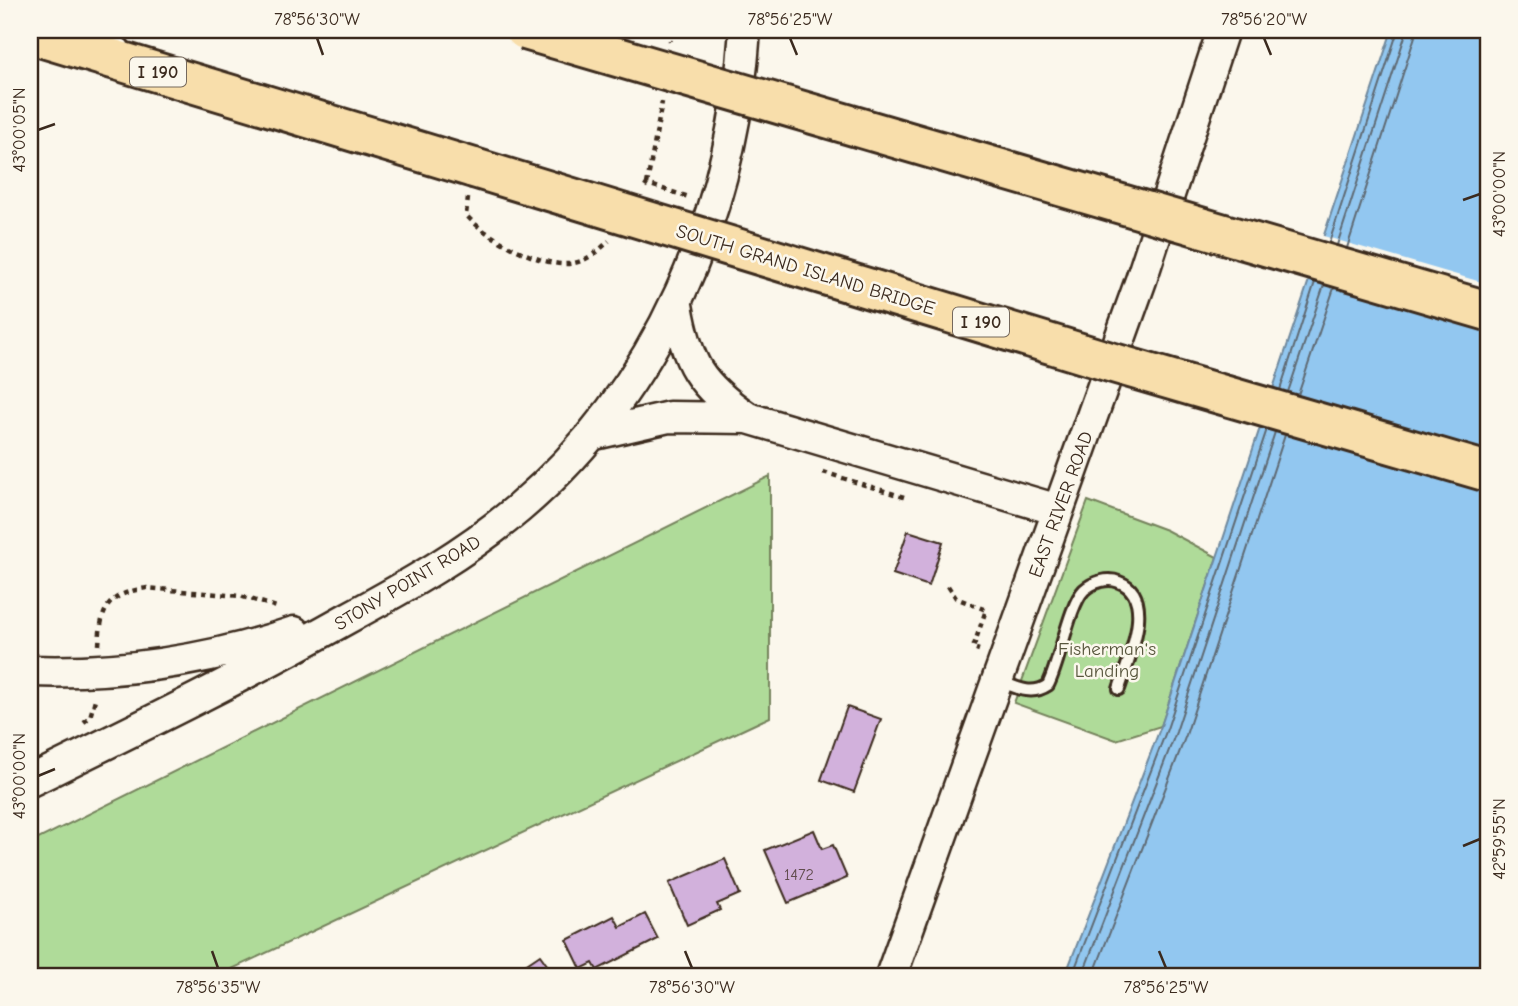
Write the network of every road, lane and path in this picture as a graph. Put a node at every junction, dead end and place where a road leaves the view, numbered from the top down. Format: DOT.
graph roads {
  1 [pos="99,30"];
  2 [pos="525,30"];
  3 [pos="669,30"];
  4 [pos="746,30"];
  5 [pos="1223,30"];
  6 [pos="30,34"];
  7 [pos="669,48"];
  8 [pos="173,76"];
  9 [pos="663,93"];
  10 [pos="647,184"];
  11 [pos="693,198"];
  12 [pos="689,209"];
  13 [pos="677,305"];
  14 [pos="1488,311"];
  15 [pos="748,418"];
  16 [pos="591,435"];
  17 [pos="819,470"];
  18 [pos="1488,472"];
  19 [pos="904,497"];
  20 [pos="1058,510"];
  21 [pos="948,586"];
  22 [pos="374,604"];
  23 [pos="282,608"];
  24 [pos="98,659"];
  25 [pos="993,667"];
  26 [pos="30,671"];
  27 [pos="1119,689"];
  28 [pos="97,691"];
  29 [pos="71,728"];
  30 [pos="30,781"];
  31 [pos="891,976"];
  1 -- 8 [label="lane"];
  2 -- 14 [label="highway, bridge"];
  3 -- 7 [label="path"];
  4 -- 13 [label="main road, STONY POINT ROAD"];
  5 -- 20 [label="main road, EAST RIVER ROAD"];
  6 -- 8 [label="highway, I 190"];
  8 -- 18 [label="highway, SOUTH GRAND ISLAND BRIDGE / I 190, bridge"];
  9 -- 10 [label="path"];
  11 -- 12 [label="path"];
  13 -- 15 [label="main road"];
  13 -- 16 [label="main road, STONY POINT ROAD"];
  15 -- 16 [label="main road"];
  15 -- 20 [label="main road"];
  16 -- 22 [label="main road, STONY POINT ROAD"];
  17 -- 19 [label="path"];
  20 -- 25 [label="main road, EAST RIVER ROAD"];
  21 -- 25 [label="path"];
  22 -- 26 [label="main road"];
  22 -- 30 [label="main road, STONY POINT ROAD"];
  23 -- 24 [label="path"];
  25 -- 27 [label="lane"];
  25 -- 31 [label="main road, EAST RIVER ROAD"];
  28 -- 29 [label="path"];
}
